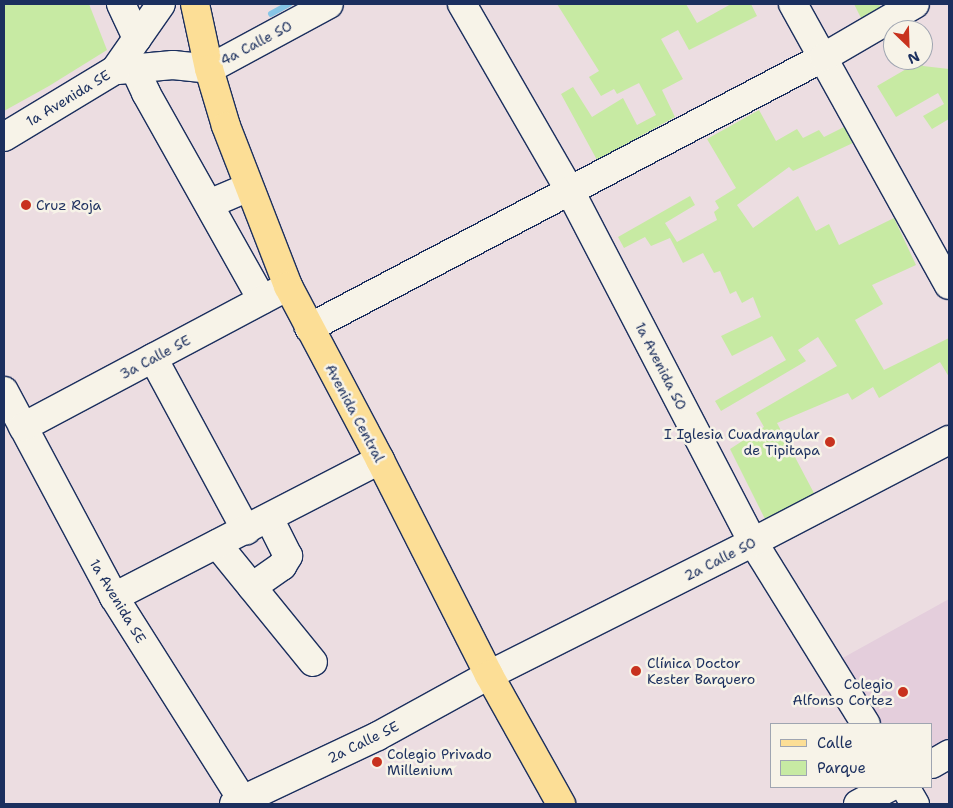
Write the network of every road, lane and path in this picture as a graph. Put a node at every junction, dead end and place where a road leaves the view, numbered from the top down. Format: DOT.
graph roads {
  1 [pos="120,4"];
  2 [pos="160,4"];
  3 [pos="195,4"];
  4 [pos="329,4"];
  5 [pos="462,4"];
  6 [pos="793,4"];
  7 [pos="915,4"];
  8 [pos="137,39"];
  9 [pos="824,57"];
  10 [pos="125,69"];
  11 [pos="209,69"];
  12 [pos="4,137"];
  13 [pos="250,187"];
  14 [pos="570,190"];
  15 [pos="210,204"];
  16 [pos="949,285"];
  17 [pos="288,286"];
  18 [pos="262,300"];
  19 [pos="309,328"];
  20 [pos="153,358"];
  21 [pos="4,391"];
  22 [pos="22,427"];
  23 [pos="949,440"];
  24 [pos="380,460"];
  25 [pos="257,524"];
  26 [pos="753,542"];
  27 [pos="216,544"];
  28 [pos="252,587"];
  29 [pos="114,597"];
  30 [pos="313,662"];
  31 [pos="489,675"];
  32 [pos="865,723"];
  33 [pos="949,754"];
  34 [pos="933,763"];
  35 [pos="888,788"];
  36 [pos="906,788"];
  37 [pos="240,803"];
  38 [pos="561,804"];
  39 [pos="858,804"];
  40 [pos="915,804"];
  1 -- 8 [label="street"];
  2 -- 8 [label="street, 1a Avenida SE"];
  3 -- 11 [label="main road, Avenida Central"];
  4 -- 11 [label="street, 4a Calle SO"];
  5 -- 14 [label="street, 1a Avenida SO"];
  6 -- 9 [label="street"];
  7 -- 9 [label="street"];
  8 -- 10 [label="street, 1a Avenida SE"];
  9 -- 14 [label="street"];
  9 -- 16 [label="street"];
  10 -- 11 [label="street"];
  10 -- 12 [label="street, 1a Avenida SE"];
  10 -- 15 [label="street"];
  11 -- 13 [label="main road, Avenida Central"];
  13 -- 15 [label="street"];
  13 -- 17 [label="main road, Avenida Central"];
  14 -- 19 [label="street"];
  14 -- 26 [label="street, 1a Avenida SO"];
  15 -- 18 [label="street"];
  17 -- 18 [label="street, 3a Calle SE"];
  17 -- 19 [label="main road, Avenida Central"];
  18 -- 20 [label="street, 3a Calle SE"];
  19 -- 24 [label="main road, Avenida Central"];
  20 -- 22 [label="street, 3a Calle SE"];
  20 -- 25 [label="street"];
  21 -- 22 [label="street, 1a Avenida SE"];
  22 -- 29 [label="street, 1a Avenida SE"];
  23 -- 26 [label="street, 2a Calle SO"];
  24 -- 25 [label="street"];
  24 -- 31 [label="main road, Avenida Central"];
  25 -- 27 [label="street"];
  25 -- 28 [label="street"];
  26 -- 31 [label="street, 2a Calle SO"];
  26 -- 32 [label="street, 1a Avenida SO"];
  27 -- 28 [label="street"];
  27 -- 29 [label="street"];
  28 -- 30 [label="street"];
  29 -- 37 [label="street, 1a Avenida SE"];
  31 -- 37 [label="street, 2a Calle SE"];
  31 -- 38 [label="main road, Avenida Central"];
  33 -- 34 [label="street"];
  35 -- 39 [label="street"];
  36 -- 40 [label="street"];
}
